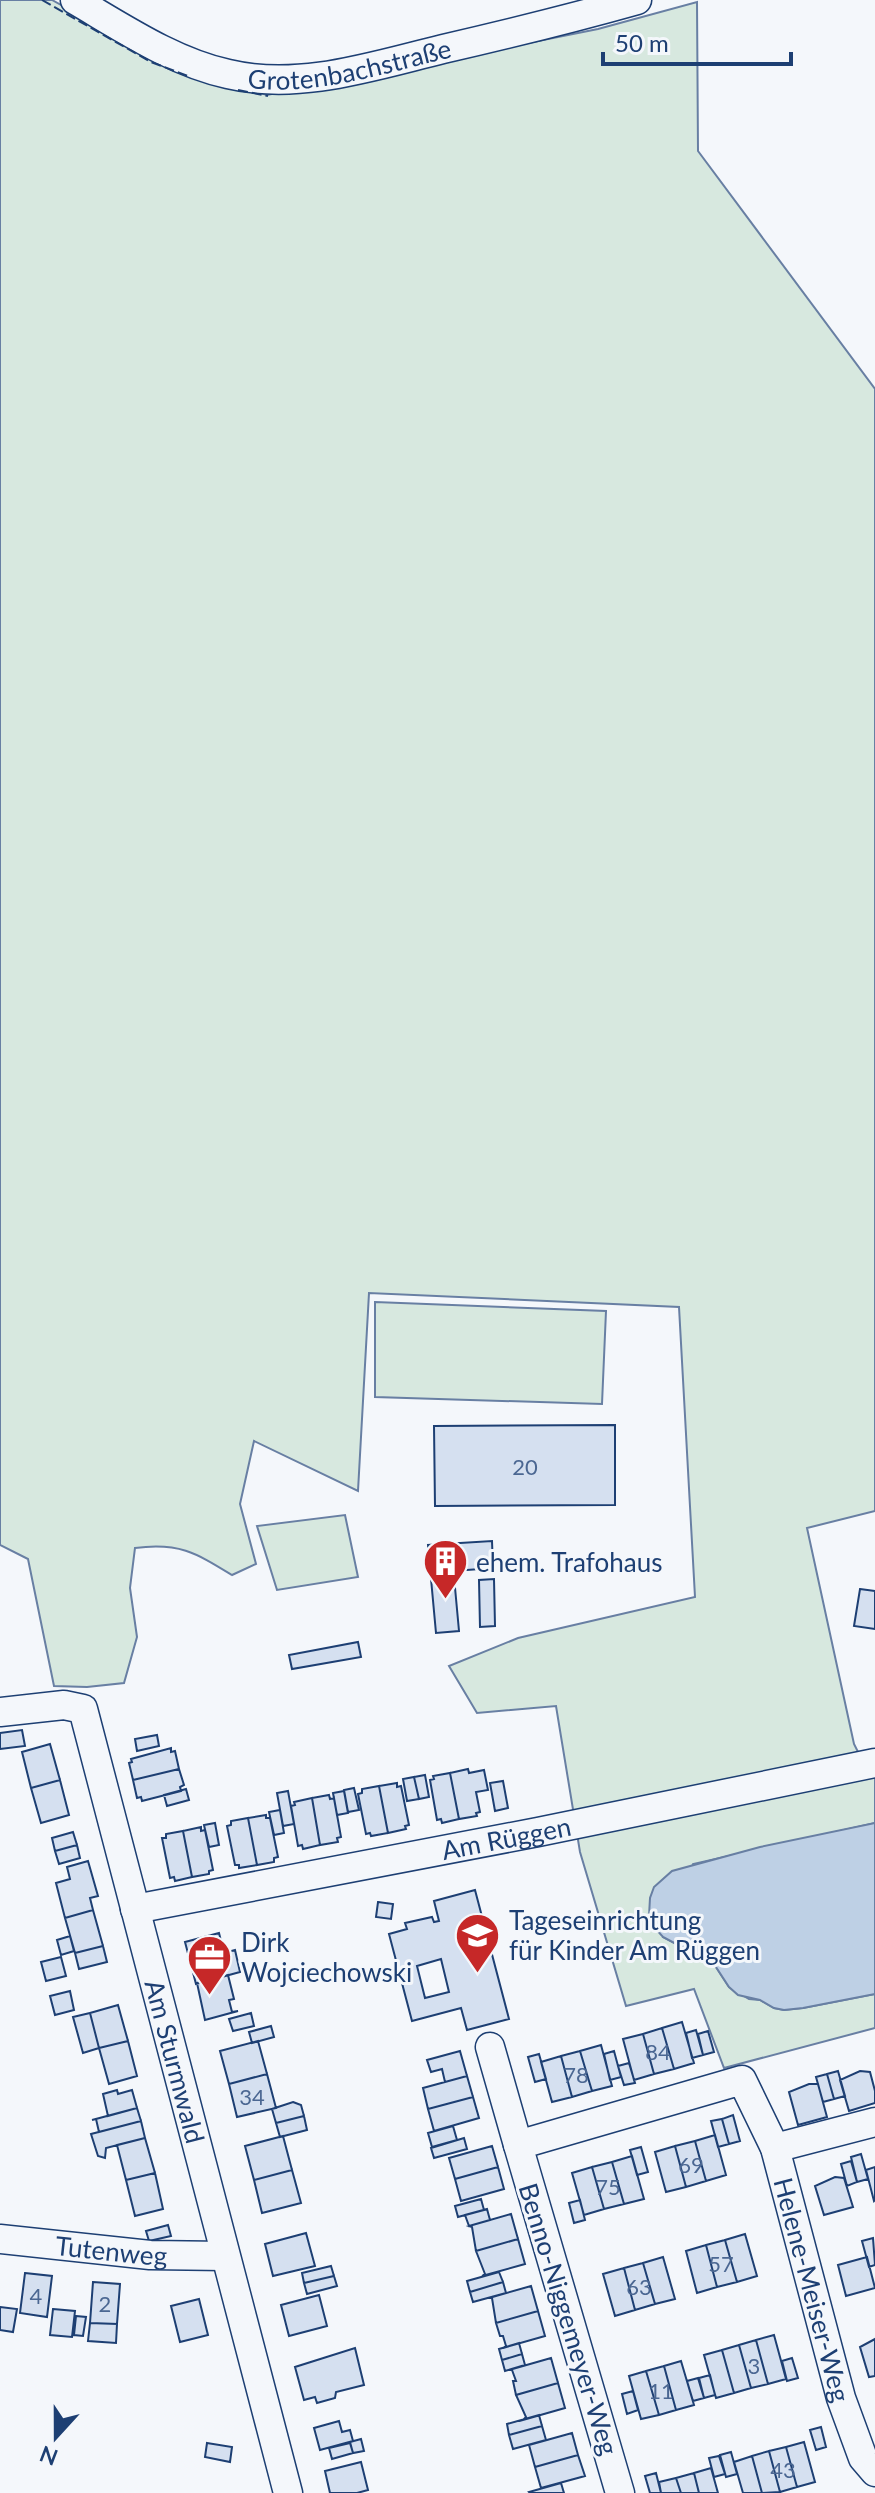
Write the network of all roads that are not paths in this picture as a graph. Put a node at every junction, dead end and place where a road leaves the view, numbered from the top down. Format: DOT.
graph roads {
  1 [pos="75,0"];
  2 [pos="637,0"];
  3 [pos="0,1712"];
  4 [pos="875,1763"];
  5 [pos="135,1909"];
  6 [pos="490,2047"];
  7 [pos="875,2122"];
  8 [pos="518,2145"];
  9 [pos="775,2148"];
  10 [pos="0,2239"];
  11 [pos="225,2256"];
  12 [pos="875,2472"];
  13 [pos="288,2493"];
  14 [pos="620,2493"];
  1 -- 2 [label="street, Grotenbachstraße"];
  3 -- 5 [label="street, Am Sturmwald"];
  4 -- 5 [label="street, Am Rüggen"];
  5 -- 11 [label="street, Am Sturmwald"];
  6 -- 8 [label="street, Benno-Niggemeyer-Weg"];
  7 -- 9 [label="street, Helene-Meiser-Weg"];
  8 -- 9 [label="street, Helene-Meiser-Weg"];
  8 -- 14 [label="street, Benno-Niggemeyer-Weg"];
  9 -- 12 [label="street, Helene-Meiser-Weg"];
  10 -- 11 [label="street, Tutenweg"];
  11 -- 13 [label="street, Am Sturmwald"];
}
